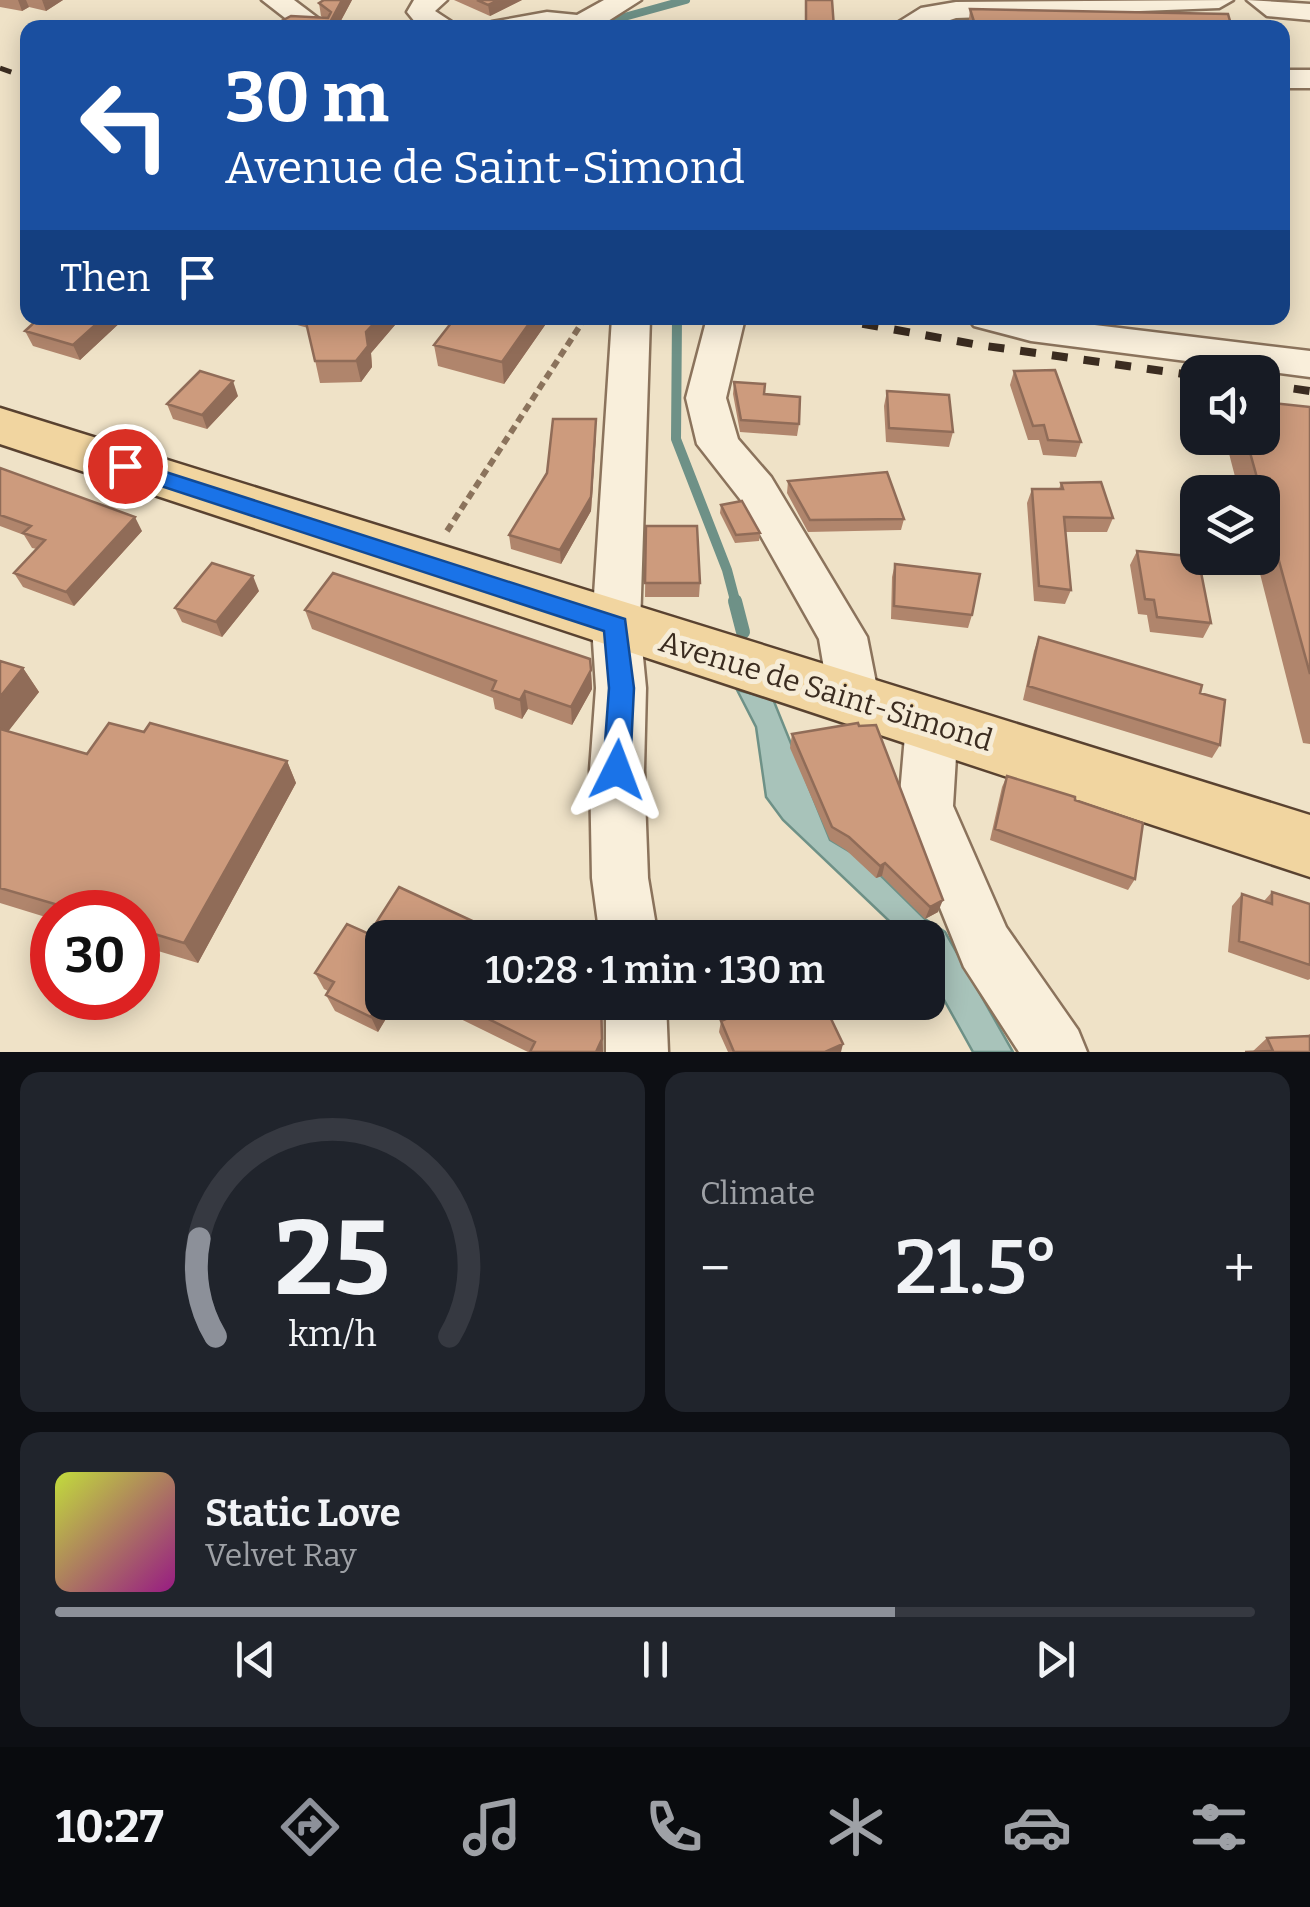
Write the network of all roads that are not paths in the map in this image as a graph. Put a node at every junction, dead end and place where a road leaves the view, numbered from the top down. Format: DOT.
graph roads {
  1 [pos="276,0"];
  2 [pos="433,0"];
  3 [pos="627,0"];
  4 [pos="1218,0"];
  5 [pos="1260,0"];
  6 [pos="1180,1"];
  7 [pos="1310,12"];
  8 [pos="306,20"];
  9 [pos="428,20"];
  10 [pos="592,20"];
  11 [pos="894,20"];
  12 [pos="631,325"];
  13 [pos="724,325"];
  14 [pos="1013,325"];
  15 [pos="1310,364"];
  16 [pos="0,426"];
  17 [pos="616,626"];
  18 [pos="854,698"];
  19 [pos="932,724"];
  20 [pos="1310,846"];
  21 [pos="626,920"];
  22 [pos="636,1020"];
  23 [pos="637,1052"];
  24 [pos="1056,1052"];
  1 -- 8 [label="street"];
  2 -- 9 [label="street"];
  3 -- 10 [label="street"];
  4 -- 6 [label="street"];
  5 -- 7 [label="street"];
  6 -- 11 [label="street"];
  12 -- 17 [label="street"];
  13 -- 18 [label="street"];
  14 -- 15 [label="street"];
  16 -- 17 [label="main road, Avenue de Saint-Simond"];
  17 -- 18 [label="main road, Avenue de Saint-Simond"];
  17 -- 21 [label="street"];
  18 -- 19 [label="main road, Avenue de Saint-Simond"];
  19 -- 20 [label="main road, Avenue de Saint-Simond"];
  19 -- 24 [label="street"];
  22 -- 23 [label="street"];
}
